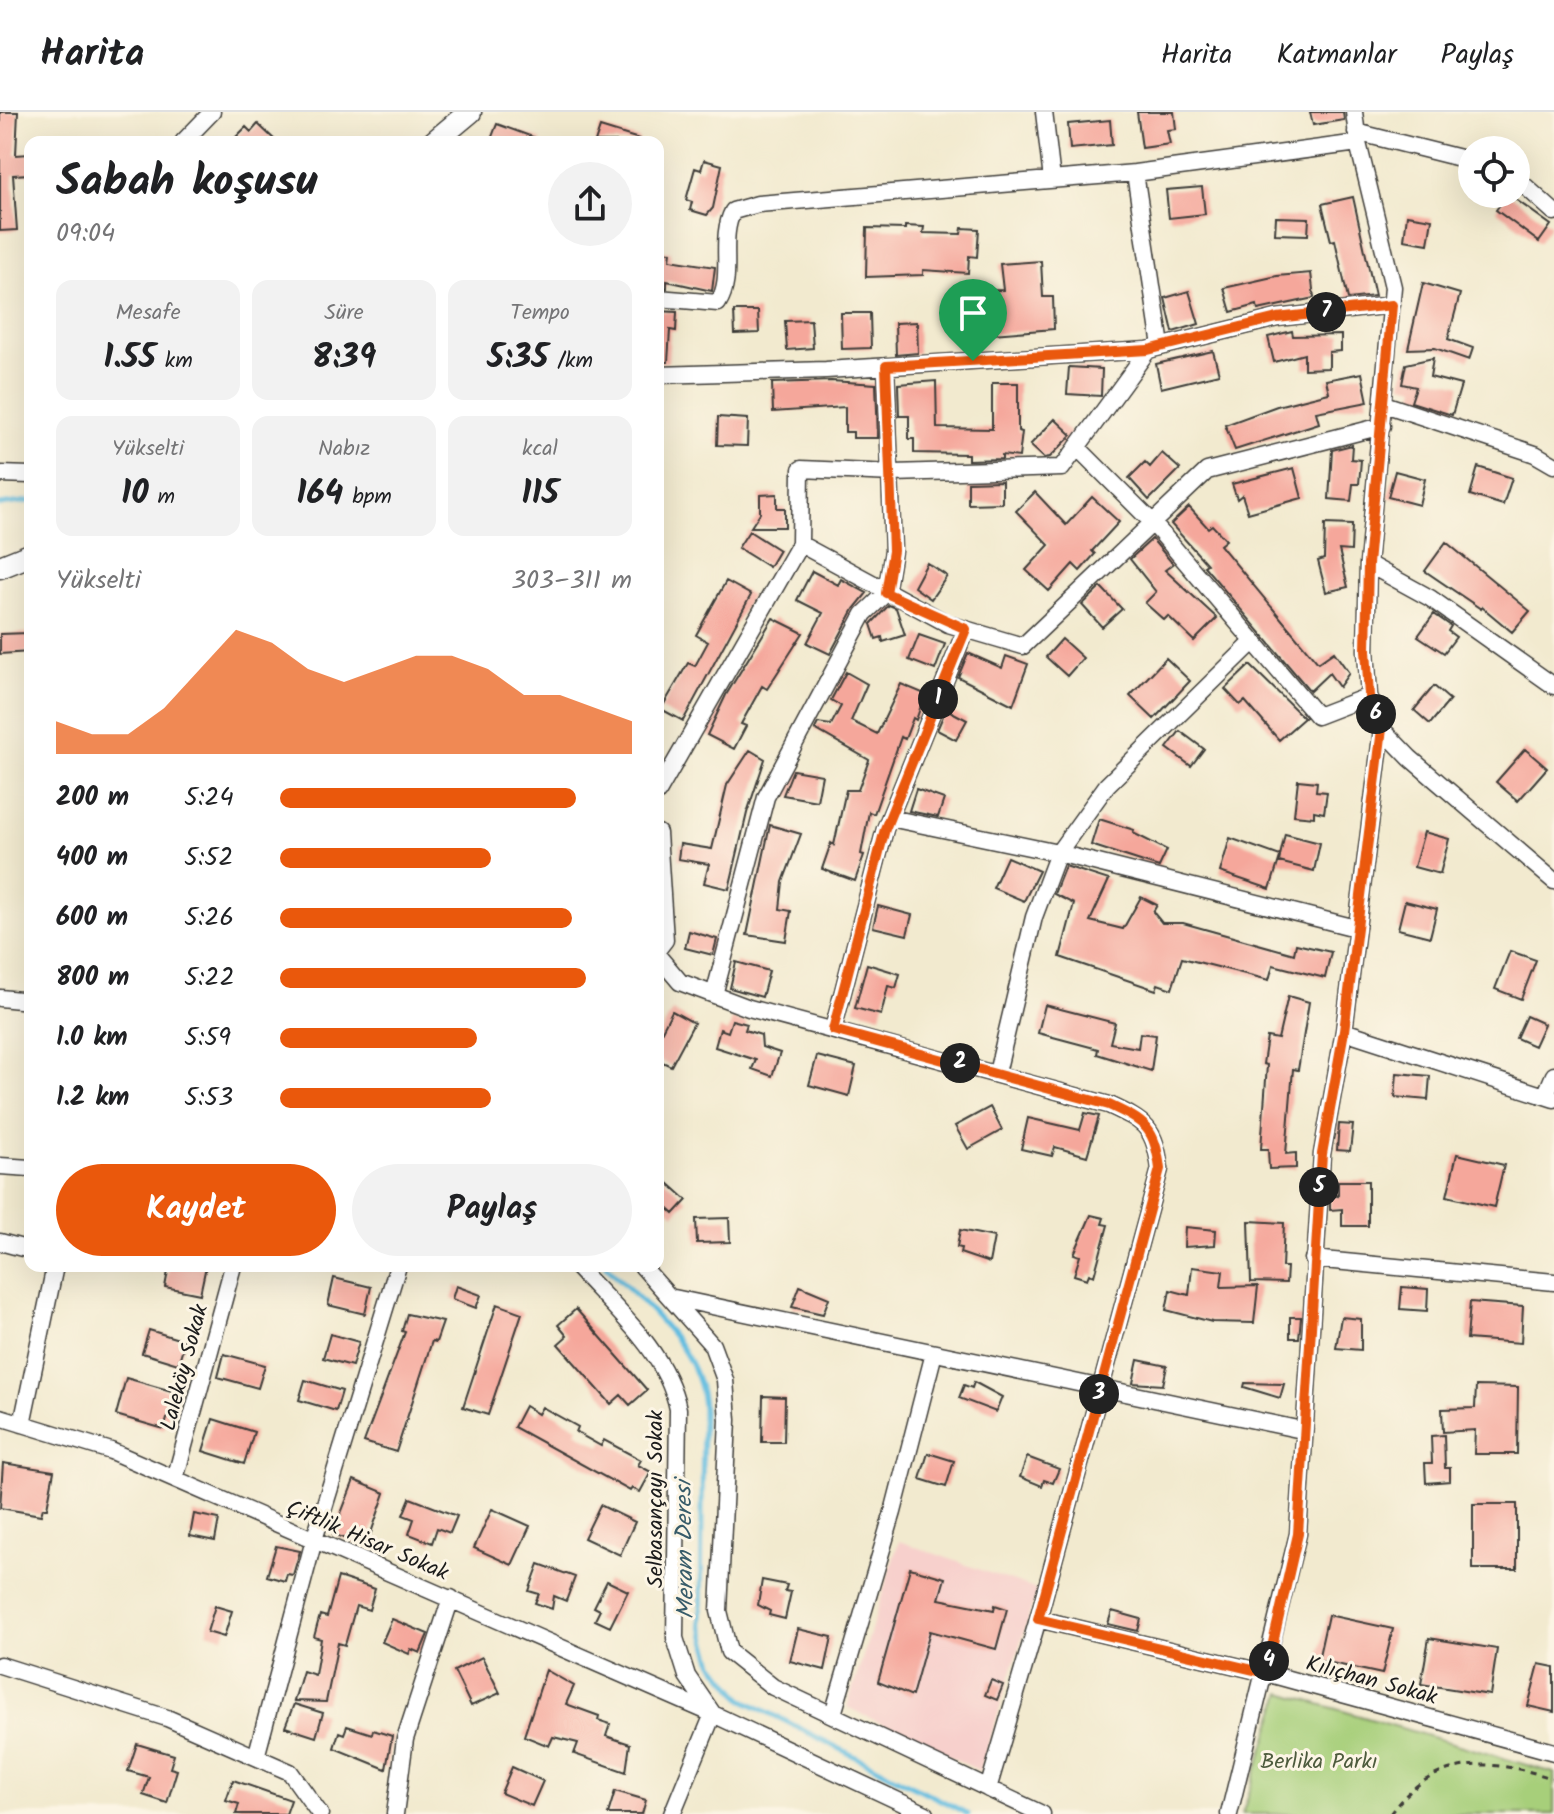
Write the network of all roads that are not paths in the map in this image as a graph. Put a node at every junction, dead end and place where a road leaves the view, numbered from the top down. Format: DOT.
graph roads {
  1 [pos="212,112"];
  2 [pos="442,112"];
  3 [pos="470,112"];
  4 [pos="1044,112"];
  5 [pos="1354,112"];
  6 [pos="189,136"];
  7 [pos="431,136"];
  8 [pos="441,136"];
  9 [pos="1357,138"];
  10 [pos="1458,158"];
  11 [pos="1135,173"];
  12 [pos="1052,180"];
  13 [pos="1530,191"];
  14 [pos="1554,212"];
  15 [pos="664,298"];
  16 [pos="1392,305"];
  17 [pos="1154,348"];
  18 [pos="886,366"];
  19 [pos="664,375"];
  20 [pos="1384,404"];
  21 [pos="1382,426"];
  22 [pos="1077,447"];
  23 [pos="1554,465"];
  24 [pos="893,473"];
  25 [pos="0,474"];
  26 [pos="24,475"];
  27 [pos="1151,521"];
  28 [pos="800,544"];
  29 [pos="24,560"];
  30 [pos="1368,564"];
  31 [pos="3,566"];
  32 [pos="886,593"];
  33 [pos="966,629"];
  34 [pos="1252,643"];
  35 [pos="1554,686"];
  36 [pos="1369,696"];
  37 [pos="1382,729"];
  38 [pos="664,782"];
  39 [pos="890,818"];
  40 [pos="1058,853"];
  41 [pos="1554,881"];
  42 [pos="1356,928"];
  43 [pos="664,963"];
  44 [pos="714,995"];
  45 [pos="0,998"];
  46 [pos="24,1000"];
  47 [pos="833,1030"];
  48 [pos="1344,1031"];
  49 [pos="997,1073"];
  50 [pos="1554,1075"];
  51 [pos="1549,1098"];
  52 [pos="0,1166"];
  53 [pos="24,1168"];
  54 [pos="0,1242"];
  55 [pos="24,1248"];
  56 [pos="1313,1259"];
  57 [pos="54,1272"];
  58 [pos="231,1272"];
  59 [pos="396,1272"];
  60 [pos="581,1272"];
  61 [pos="648,1272"];
  62 [pos="1554,1282"];
  63 [pos="674,1298"];
  64 [pos="934,1353"];
  65 [pos="1100,1390"];
  66 [pos="0,1417"];
  67 [pos="22,1424"];
  68 [pos="1302,1430"];
  69 [pos="175,1479"];
  70 [pos="314,1540"];
  71 [pos="451,1598"];
  72 [pos="1038,1619"];
  73 [pos="0,1665"];
  74 [pos="1266,1673"];
  75 [pos="713,1714"];
  76 [pos="833,1714"];
  77 [pos="1554,1752"];
  78 [pos="256,1757"];
  79 [pos="988,1789"];
  80 [pos="320,1814"];
  81 [pos="395,1814"];
  82 [pos="672,1814"];
  83 [pos="926,1814"];
  84 [pos="1042,1814"];
  85 [pos="1229,1814"];
  1 -- 6 [label="street"];
  2 -- 7 [label="street"];
  3 -- 8 [label="street"];
  4 -- 12 [label="street"];
  5 -- 9 [label="street"];
  9 -- 10 [label="street"];
  9 -- 11 [label="street"];
  9 -- 16 [label="street"];
  11 -- 12 [label="street"];
  11 -- 17 [label="street"];
  12 -- 15 [label="street"];
  13 -- 14 [label="street"];
  16 -- 17 [label="street"];
  16 -- 20 [label="street"];
  17 -- 18 [label="street"];
  17 -- 22 [label="street"];
  18 -- 19 [label="street"];
  18 -- 24 [label="street"];
  20 -- 21 [label="street"];
  20 -- 23 [label="street"];
  21 -- 27 [label="street"];
  21 -- 30 [label="street"];
  22 -- 24 [label="street"];
  22 -- 27 [label="street"];
  24 -- 28 [label="street"];
  24 -- 32 [label="street"];
  25 -- 26 [label="street"];
  27 -- 33 [label="street"];
  27 -- 34 [label="street"];
  28 -- 32 [label="street"];
  28 -- 38 [label="street"];
  29 -- 31 [label="street"];
  30 -- 35 [label="street"];
  30 -- 36 [label="street"];
  32 -- 33 [label="street"];
  32 -- 44 [label="street"];
  33 -- 39 [label="street"];
  34 -- 36 [label="street"];
  34 -- 40 [label="street"];
  36 -- 37 [label="street"];
  37 -- 41 [label="street"];
  37 -- 42 [label="street"];
  39 -- 40 [label="street"];
  39 -- 47 [label="street"];
  40 -- 42 [label="street"];
  40 -- 49 [label="street"];
  42 -- 48 [label="street"];
  43 -- 44 [label="street"];
  44 -- 47 [label="street"];
  45 -- 46 [label="street"];
  47 -- 49 [label="street"];
  48 -- 51 [label="street"];
  48 -- 56 [label="street"];
  49 -- 65 [label="street"];
  50 -- 51 [label="street"];
  52 -- 53 [label="street"];
  54 -- 55 [label="street"];
  56 -- 62 [label="street"];
  56 -- 68 [label="street"];
  57 -- 67 [label="street"];
  58 -- 69 [label="street, Laleköy Sokak"];
  59 -- 70 [label="street"];
  60 -- 75 [label="street, Selbasançayı Sokak"];
  61 -- 63 [label="street"];
  63 -- 64 [label="street"];
  63 -- 76 [label="street"];
  64 -- 65 [label="street"];
  64 -- 76 [label="street"];
  65 -- 68 [label="street"];
  65 -- 72 [label="street"];
  66 -- 67 [label="street, Çiftlik Hisar Sokak"];
  67 -- 69 [label="street, Çiftlik Hisar Sokak"];
  68 -- 74 [label="street"];
  69 -- 70 [label="street, Çiftlik Hisar Sokak"];
  70 -- 71 [label="street, Çiftlik Hisar Sokak"];
  70 -- 78 [label="street"];
  71 -- 75 [label="street, Çiftlik Hisar Sokak"];
  71 -- 81 [label="street"];
  72 -- 74 [label="street, Kılıçhan Sokak"];
  72 -- 79 [label="street"];
  73 -- 78 [label="street"];
  74 -- 77 [label="street, Kılıçhan Sokak"];
  74 -- 85 [label="street"];
  75 -- 82 [label="street"];
  75 -- 83 [label="street"];
  76 -- 79 [label="street"];
  78 -- 80 [label="street"];
  79 -- 84 [label="street"];
}
